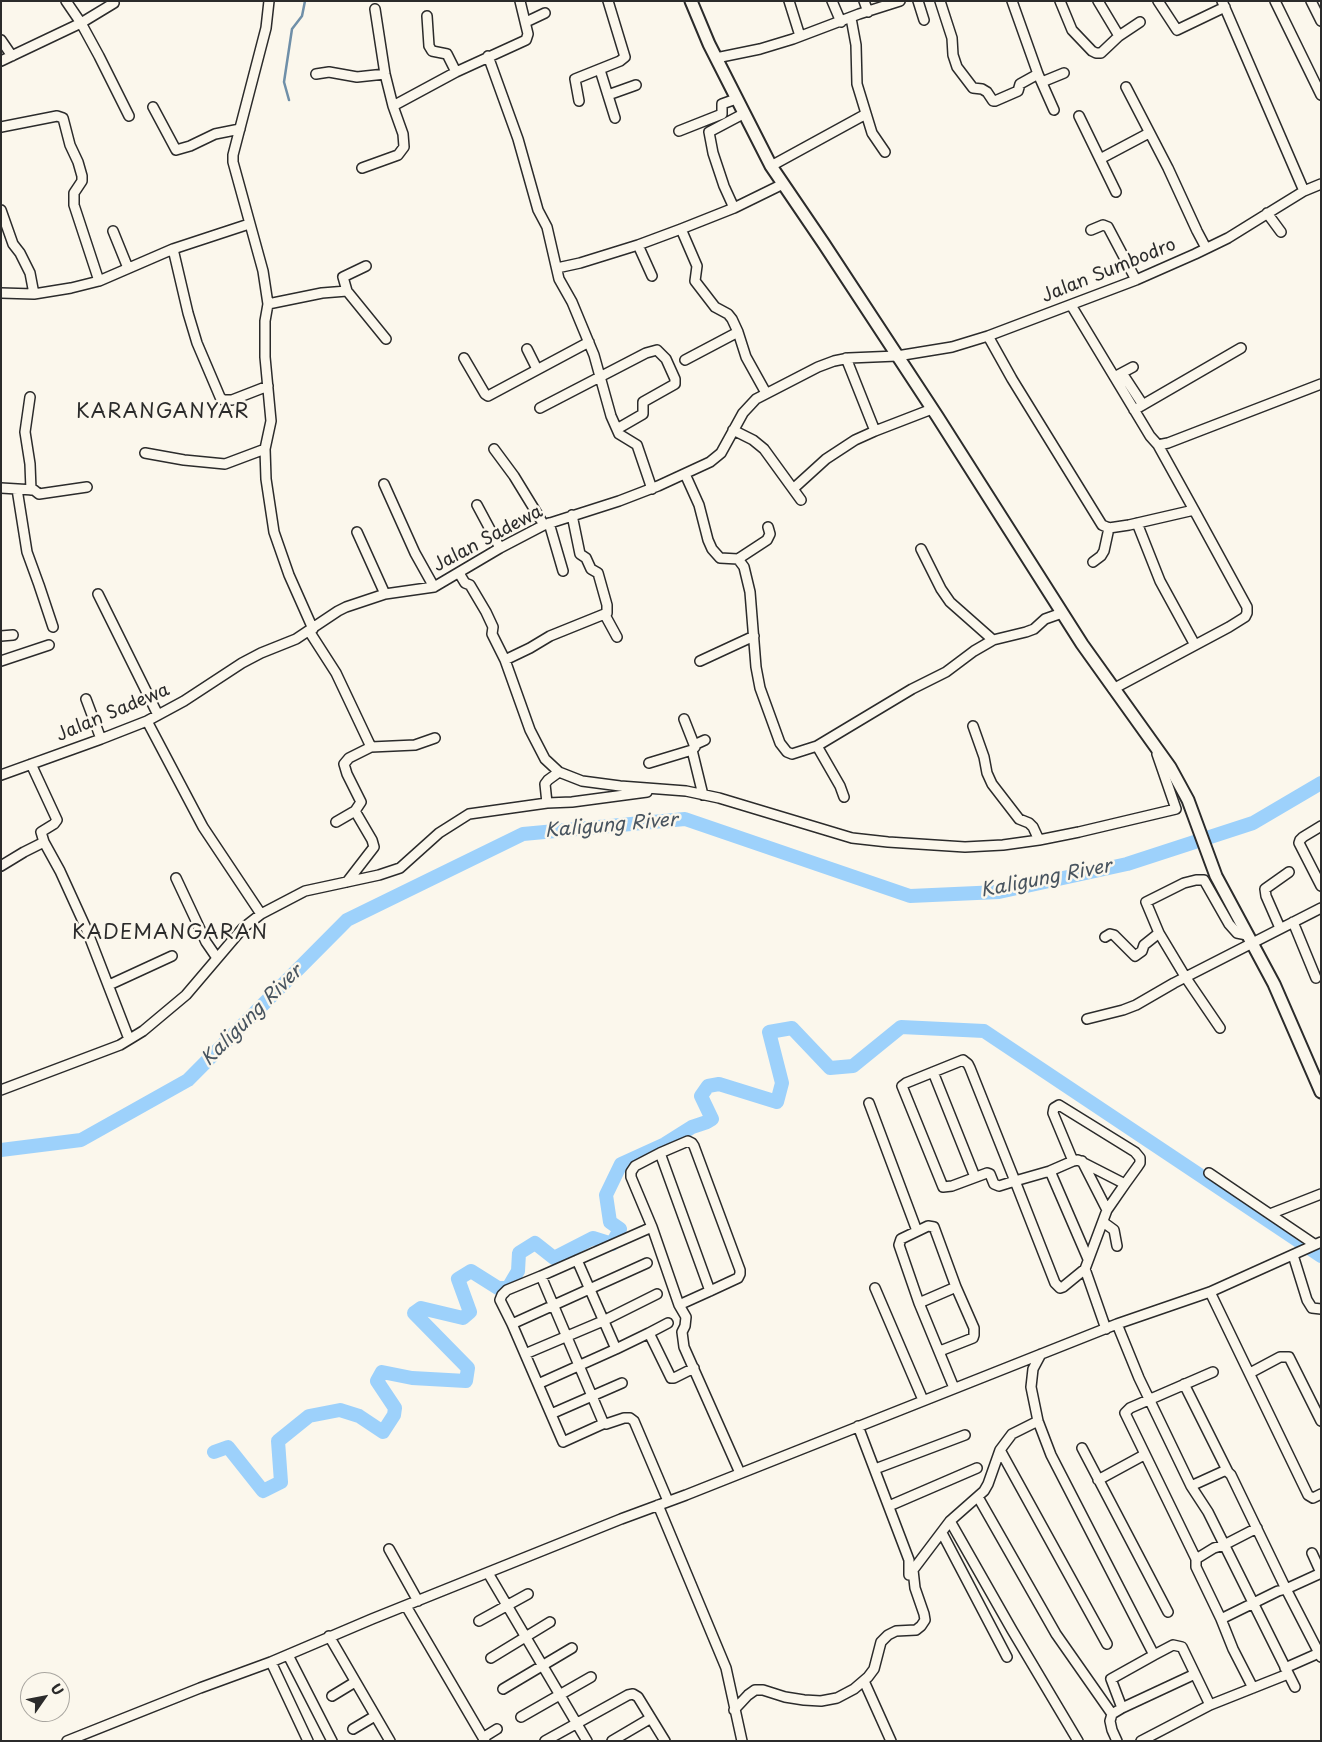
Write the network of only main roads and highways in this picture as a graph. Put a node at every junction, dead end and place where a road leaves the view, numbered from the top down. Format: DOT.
graph roads {
  1 [pos="692,1"];
  2 [pos="1321,1092"];
  1 -- 2 [label="main road"];
}
